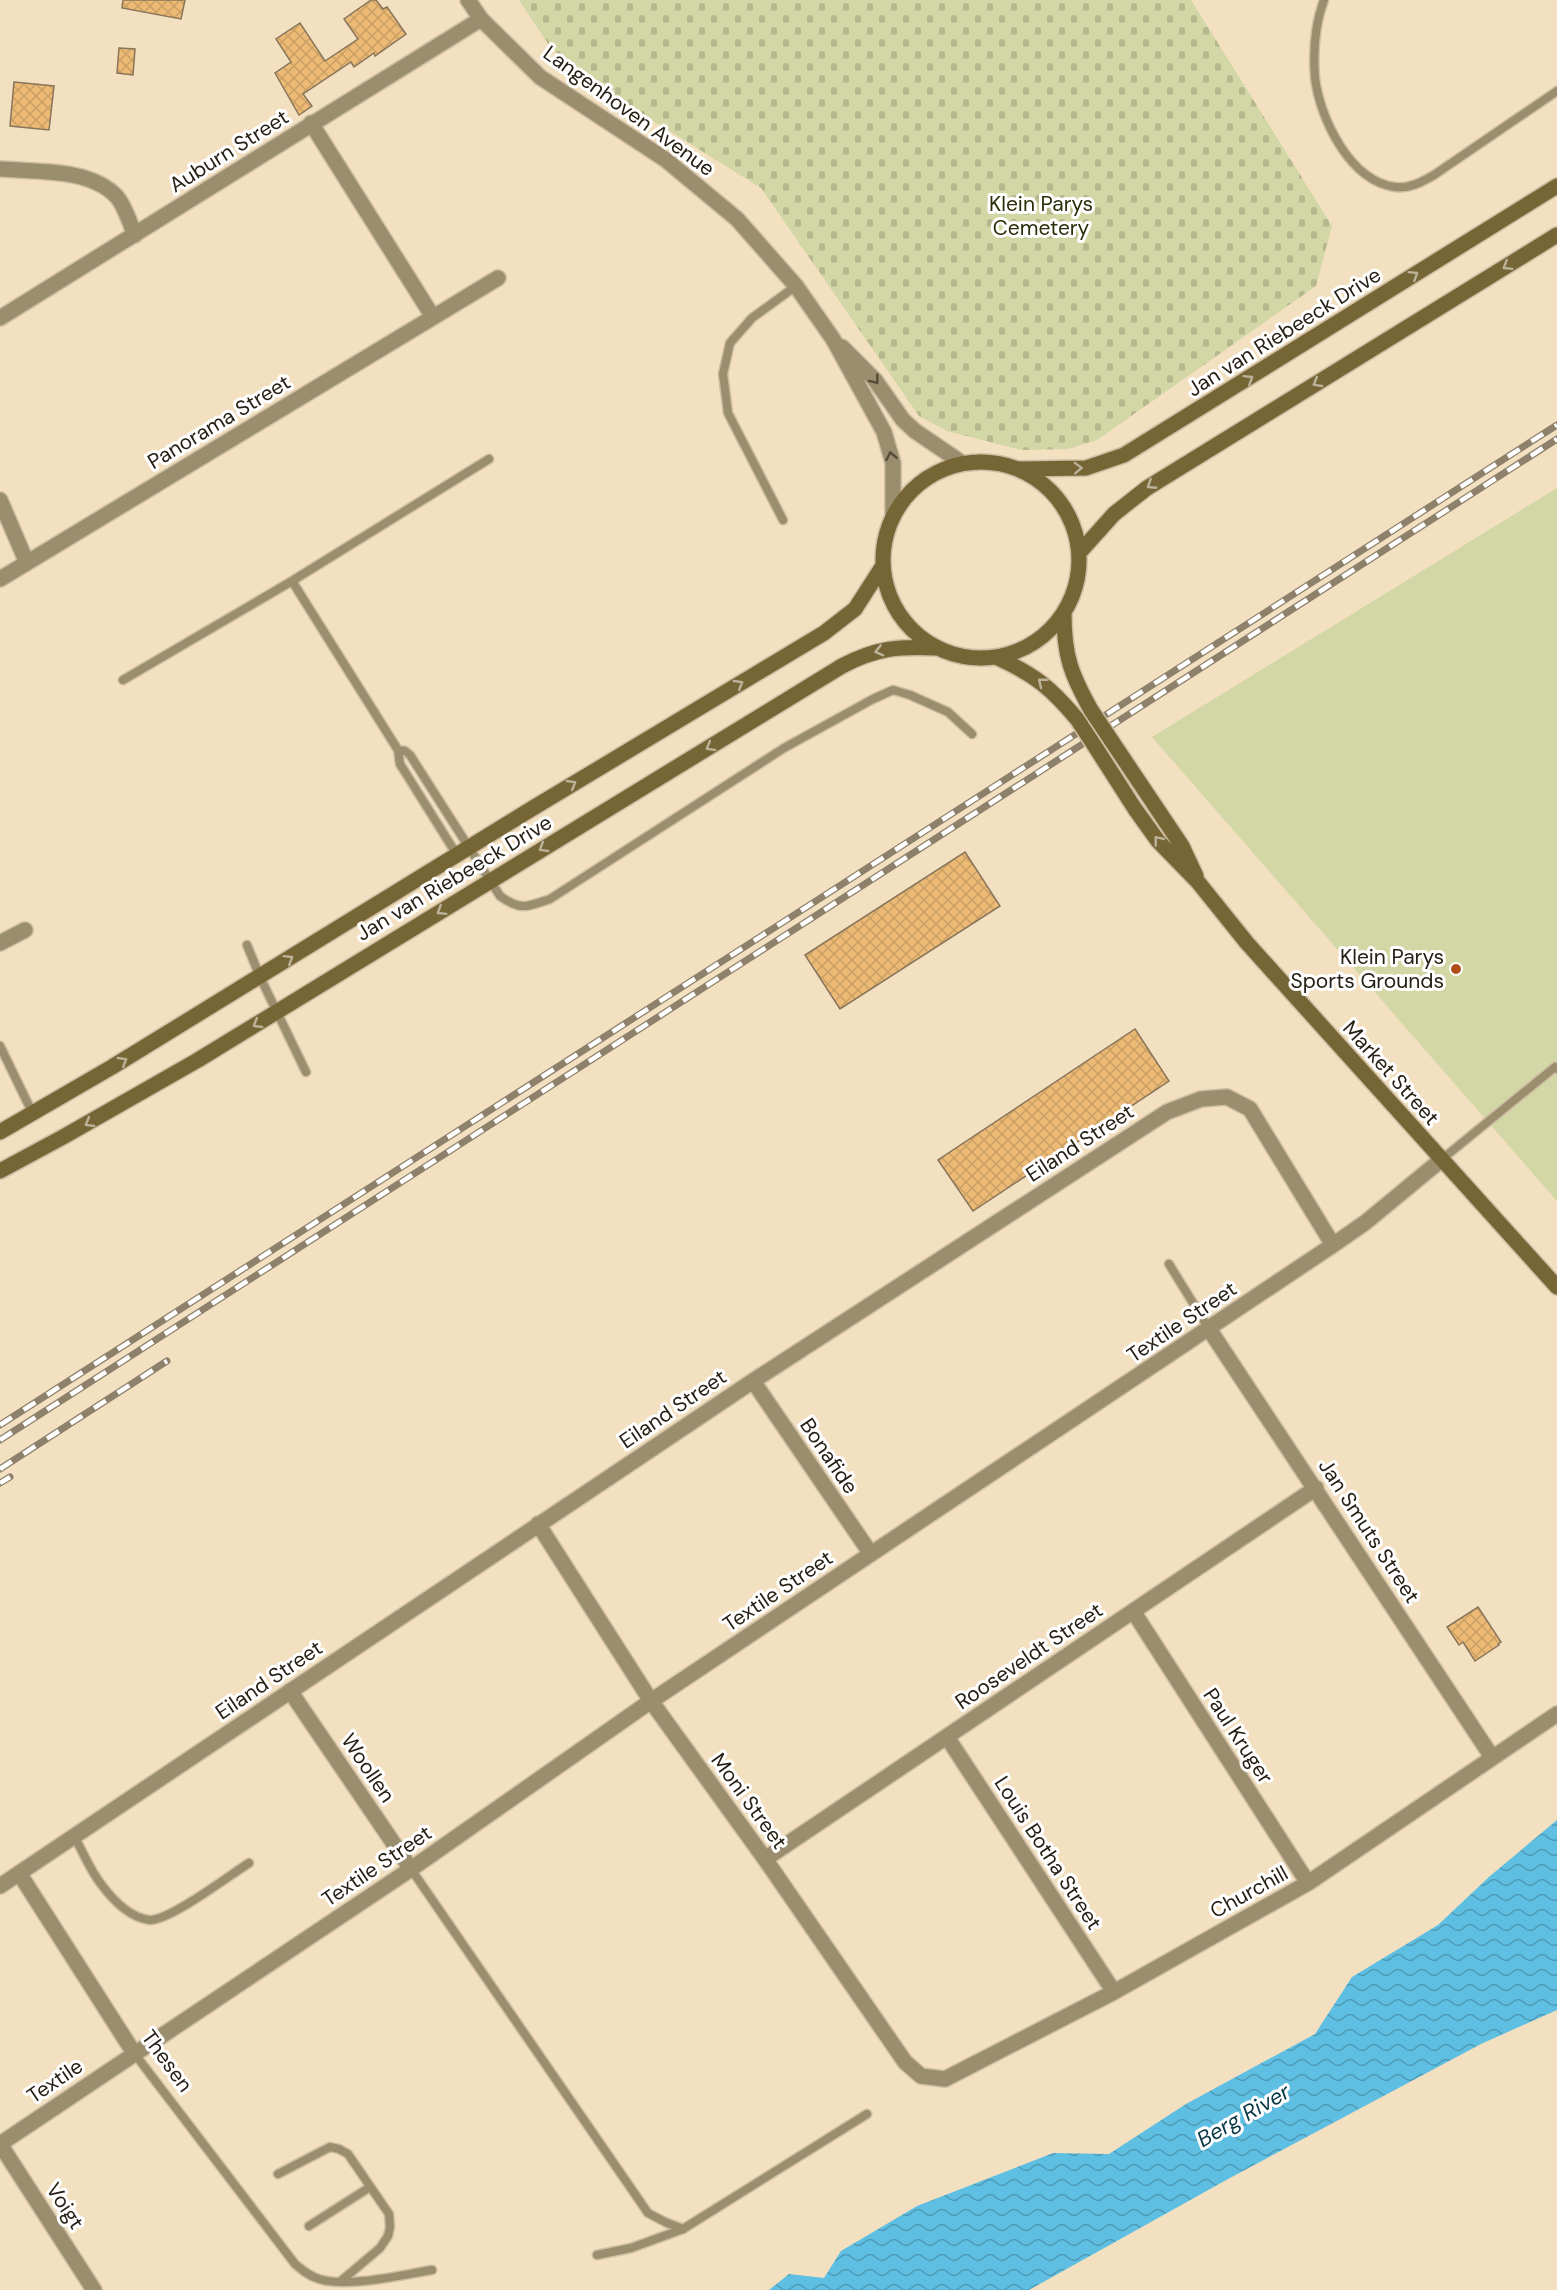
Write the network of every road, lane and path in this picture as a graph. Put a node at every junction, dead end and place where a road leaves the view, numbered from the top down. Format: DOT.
graph roads {
  1 [pos="468,0"];
  2 [pos="1324,0"];
  3 [pos="481,19"];
  4 [pos="1557,91"];
  5 [pos="311,123"];
  6 [pos="0,169"];
  7 [pos="1557,186"];
  8 [pos="135,235"];
  9 [pos="1557,235"];
  10 [pos="498,278"];
  11 [pos="796,286"];
  12 [pos="433,317"];
  13 [pos="0,318"];
  14 [pos="833,339"];
  15 [pos="489,459"];
  16 [pos="962,463"];
  17 [pos="1019,469"];
  18 [pos="0,500"];
  19 [pos="893,514"];
  20 [pos="783,520"];
  21 [pos="1079,553"];
  22 [pos="27,563"];
  23 [pos="882,567"];
  24 [pos="0,579"];
  25 [pos="292,581"];
  26 [pos="1064,614"];
  27 [pos="937,648"];
  28 [pos="998,657"];
  29 [pos="123,680"];
  30 [pos="972,734"];
  31 [pos="398,750"];
  32 [pos="463,852"];
  33 [pos="491,880"];
  34 [pos="1198,882"];
  35 [pos="26,930"];
  36 [pos="0,943"];
  37 [pos="247,945"];
  38 [pos="260,977"];
  39 [pos="277,1011"];
  40 [pos="0,1046"];
  41 [pos="1556,1067"];
  42 [pos="306,1071"];
  43 [pos="33,1114"];
  44 [pos="0,1132"];
  45 [pos="1441,1160"];
  46 [pos="0,1171"];
  47 [pos="1334,1245"];
  48 [pos="1169,1264"];
  49 [pos="1557,1287"];
  50 [pos="1209,1329"];
  51 [pos="753,1381"];
  52 [pos="1316,1488"];
  53 [pos="538,1524"];
  54 [pos="871,1554"];
  55 [pos="1133,1611"];
  56 [pos="290,1691"];
  57 [pos="651,1701"];
  58 [pos="1557,1714"];
  59 [pos="947,1737"];
  60 [pos="1492,1757"];
  61 [pos="74,1836"];
  62 [pos="765,1859"];
  63 [pos="249,1863"];
  64 [pos="411,1869"];
  65 [pos="19,1873"];
  66 [pos="1308,1883"];
  67 [pos="0,1886"];
  68 [pos="1114,1992"];
  69 [pos="134,2053"];
  70 [pos="945,2079"];
  71 [pos="867,2114"];
  72 [pos="0,2144"];
  73 [pos="278,2174"];
  74 [pos="370,2187"];
  75 [pos="309,2226"];
  76 [pos="683,2229"];
  77 [pos="597,2255"];
  78 [pos="432,2270"];
  79 [pos="340,2281"];
  80 [pos="94,2290"];
  1 -- 3 [label="street, Langenhoven Avenue"];
  2 -- 4 [label="lane"];
  3 -- 5 [label="street, Auburn Street"];
  3 -- 11 [label="street, Langenhoven Avenue"];
  5 -- 8 [label="street, Auburn Street"];
  5 -- 12 [label="street"];
  6 -- 8 [label="street"];
  17 -- 7 [label="main road, Jan van Riebeeck Drive, one-way"];
  8 -- 13 [label="street, Auburn Street"];
  9 -- 21 [label="main road, one-way"];
  10 -- 12 [label="street, Panorama Street"];
  11 -- 14 [label="street, Langenhoven Avenue"];
  11 -- 20 [label="lane"];
  12 -- 22 [label="street, Panorama Street"];
  14 -- 16 [label="street, Langenhoven Avenue, one-way"];
  19 -- 14 [label="street, Langenhoven Avenue, one-way"];
  15 -- 25 [label="lane"];
  16 -- 17 [label="main road"];
  16 -- 19 [label="main road"];
  17 -- 21 [label="main road"];
  18 -- 22 [label="street"];
  19 -- 23 [label="main road"];
  21 -- 26 [label="main road"];
  22 -- 24 [label="street, Panorama Street"];
  23 -- 27 [label="main road"];
  32 -- 23 [label="main road, Jan van Riebeeck Drive, one-way"];
  25 -- 29 [label="lane"];
  25 -- 31 [label="lane"];
  26 -- 28 [label="main road"];
  26 -- 34 [label="main road, Market Street, bridge"];
  27 -- 28 [label="main road"];
  27 -- 33 [label="main road, Jan van Riebeeck Drive, one-way"];
  34 -- 28 [label="main road, Market Street, one-way, bridge"];
  30 -- 33 [label="lane"];
  31 -- 32 [label="lane"];
  31 -- 32 [label="lane"];
  32 -- 33 [label="lane"];
  38 -- 32 [label="main road, Jan van Riebeeck Drive, one-way"];
  33 -- 39 [label="main road, Jan van Riebeeck Drive, one-way"];
  34 -- 45 [label="main road, Market Street"];
  35 -- 36 [label="street"];
  37 -- 38 [label="lane"];
  38 -- 39 [label="lane"];
  43 -- 38 [label="main road, Jan van Riebeeck Drive, one-way"];
  39 -- 42 [label="lane"];
  39 -- 46 [label="main road, Jan van Riebeeck Drive, one-way"];
  40 -- 43 [label="lane"];
  41 -- 45 [label="lane"];
  43 -- 44 [label="main road, Jan van Riebeeck Drive"];
  45 -- 47 [label="street, Textile Street"];
  45 -- 49 [label="main road, Market Street"];
  47 -- 50 [label="street, Textile Street"];
  47 -- 51 [label="street, Eiland Street"];
  48 -- 50 [label="lane"];
  50 -- 52 [label="street, Jan Smuts Street"];
  50 -- 54 [label="street, Textile Street"];
  51 -- 53 [label="street, Eiland Street"];
  51 -- 54 [label="street, Bonafide"];
  52 -- 55 [label="street, Rooseveldt Street"];
  52 -- 60 [label="street, Jan Smuts Street"];
  53 -- 56 [label="street, Eiland Street"];
  53 -- 57 [label="street, Moni Street"];
  54 -- 57 [label="street, Textile Street"];
  55 -- 59 [label="street, Rooseveldt Street"];
  55 -- 66 [label="street, Paul Kruger"];
  56 -- 61 [label="street, Eiland Street"];
  56 -- 64 [label="street, Woollen"];
  57 -- 62 [label="street, Moni Street"];
  57 -- 64 [label="street, Textile Street"];
  58 -- 60 [label="street, Churchill"];
  59 -- 62 [label="street, Rooseveldt Street"];
  59 -- 68 [label="street, Louis Botha Street"];
  60 -- 66 [label="street, Churchill"];
  61 -- 63 [label="lane"];
  61 -- 65 [label="street, Eiland Street"];
  62 -- 70 [label="street, Moni Street"];
  64 -- 69 [label="street, Textile Street"];
  64 -- 76 [label="lane"];
  65 -- 67 [label="street, Eiland Street"];
  65 -- 69 [label="street, Thesen"];
  66 -- 68 [label="street, Churchill"];
  68 -- 70 [label="street, Churchill"];
  69 -- 72 [label="street, Textile"];
  69 -- 79 [label="lane, Thesen"];
  71 -- 76 [label="lane"];
  72 -- 80 [label="street, Voigt"];
  73 -- 74 [label="lane"];
  74 -- 75 [label="lane"];
  74 -- 79 [label="lane"];
  76 -- 77 [label="lane"];
  78 -- 79 [label="lane"];
}
